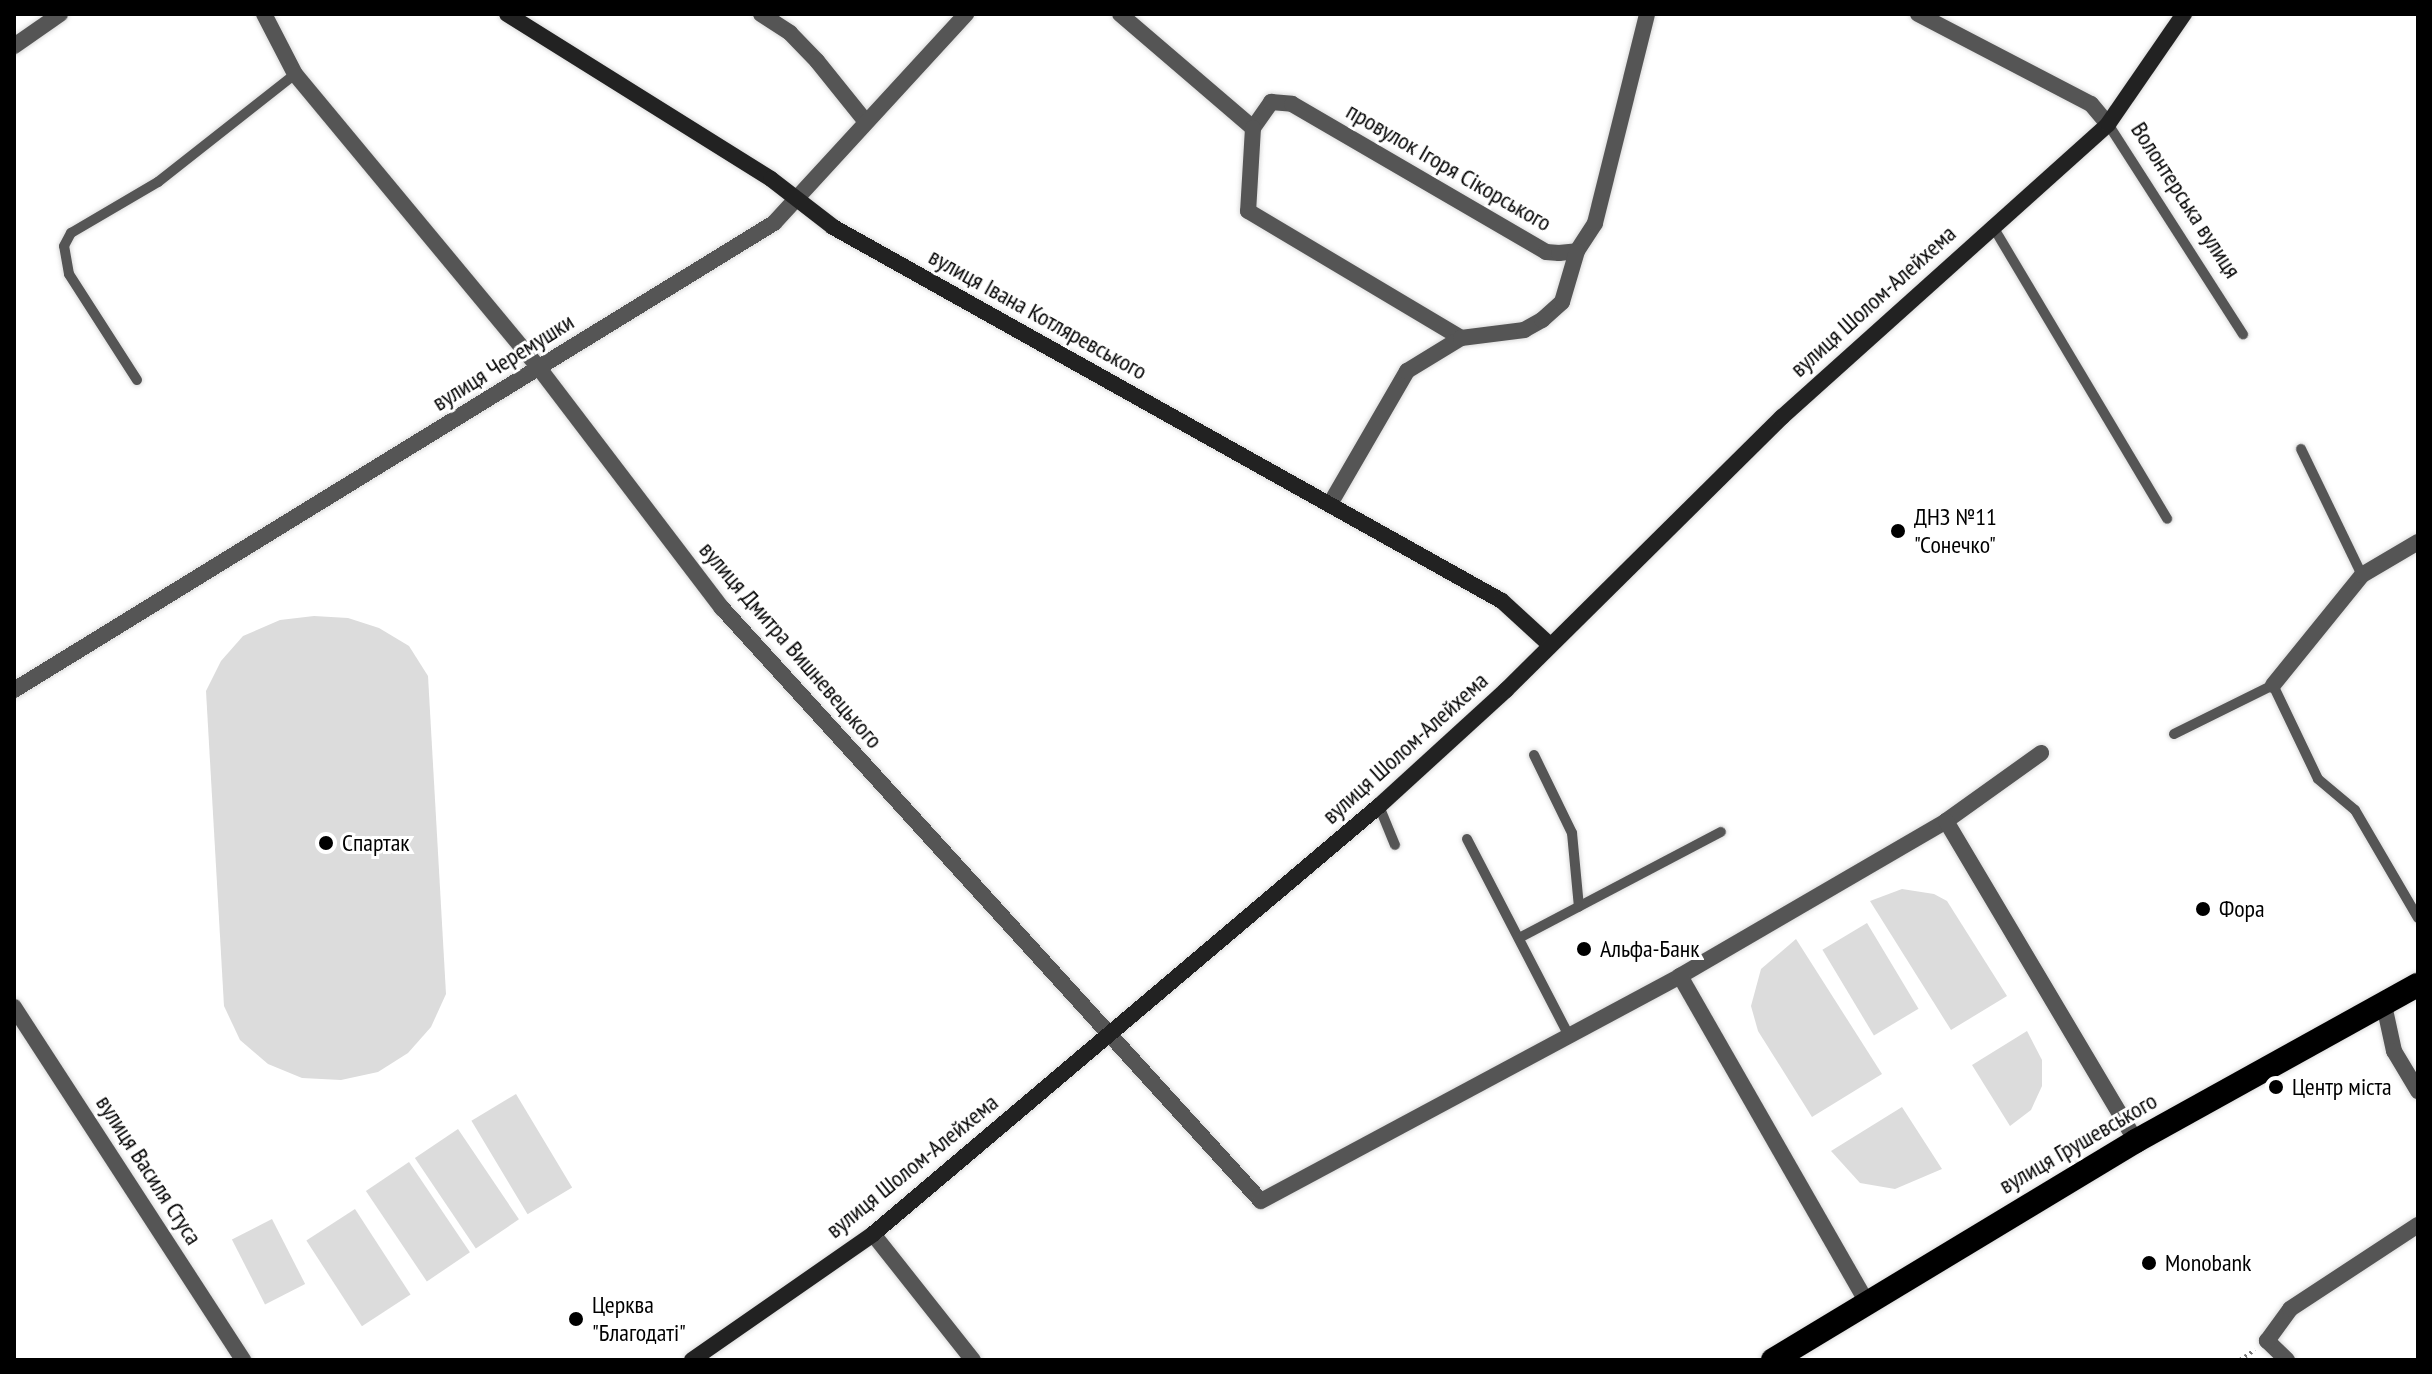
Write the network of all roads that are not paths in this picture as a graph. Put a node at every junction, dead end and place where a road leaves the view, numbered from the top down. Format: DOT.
graph roads {
  1 [pos="60,14"];
  2 [pos="264,14"];
  3 [pos="507,14"];
  4 [pos="761,14"];
  5 [pos="966,14"];
  6 [pos="1120,14"];
  7 [pos="1647,14"];
  8 [pos="1918,14"];
  9 [pos="2184,14"];
  10 [pos="14,46"];
  11 [pos="295,74"];
  12 [pos="866,122"];
  13 [pos="2108,124"];
  14 [pos="1253,128"];
  15 [pos="795,199"];
  16 [pos="1992,225"];
  17 [pos="1577,251"];
  18 [pos="2243,334"];
  19 [pos="1461,338"];
  20 [pos="539,368"];
  21 [pos="137,380"];
  22 [pos="2301,449"];
  23 [pos="1330,504"];
  24 [pos="2167,519"];
  25 [pos="2418,542"];
  26 [pos="2362,575"];
  27 [pos="1550,645"];
  28 [pos="2273,685"];
  29 [pos="14,690"];
  30 [pos="2174,734"];
  31 [pos="2041,753"];
  32 [pos="1534,755"];
  33 [pos="1379,806"];
  34 [pos="1946,821"];
  35 [pos="1721,832"];
  36 [pos="1467,839"];
  37 [pos="1395,845"];
  38 [pos="1579,907"];
  39 [pos="2418,918"];
  40 [pos="1519,938"];
  41 [pos="1680,976"];
  42 [pos="2418,985"];
  43 [pos="2384,1005"];
  44 [pos="14,1007"];
  45 [pos="1106,1034"];
  46 [pos="1569,1036"];
  47 [pos="2418,1091"];
  48 [pos="2136,1141"];
  49 [pos="2418,1225"];
  50 [pos="873,1234"];
  51 [pos="1866,1301"];
  52 [pos="243,1360"];
  53 [pos="692,1360"];
  54 [pos="973,1360"];
  55 [pos="1773,1360"];
  56 [pos="2287,1360"];
  1 -- 10 [label="street"];
  2 -- 11 [label="street, вулиця Дмитра Вишневецького"];
  3 -- 15 [label="street, вулиця Івана Котляревського"];
  4 -- 12 [label="street"];
  5 -- 12 [label="street, вулиця Черемушки"];
  6 -- 14 [label="street"];
  7 -- 17 [label="street"];
  8 -- 13 [label="street"];
  9 -- 13 [label="street, Волонтерська вулиця"];
  11 -- 20 [label="street, вулиця Дмитра Вишневецького"];
  11 -- 21 [label="lane"];
  12 -- 15 [label="street, вулиця Черемушки"];
  13 -- 16 [label="street, вулиця Шолом-Алейхема"];
  13 -- 18 [label="lane, Волонтерська вулиця"];
  14 -- 17 [label="street, провулок Ігоря Сікорського"];
  14 -- 19 [label="street"];
  15 -- 20 [label="street, вулиця Черемушки"];
  15 -- 23 [label="street, вулиця Івана Котляревського"];
  16 -- 24 [label="lane"];
  16 -- 27 [label="street, вулиця Шолом-Алейхема"];
  17 -- 19 [label="street"];
  19 -- 23 [label="street"];
  20 -- 29 [label="street, вулиця Черемушки"];
  20 -- 45 [label="street, вулиця Дмитра Вишневецького"];
  22 -- 26 [label="lane"];
  23 -- 27 [label="street, вулиця Івана Котляревського"];
  25 -- 26 [label="street"];
  26 -- 28 [label="street"];
  27 -- 33 [label="street, вулиця Шолом-Алейхема"];
  28 -- 30 [label="lane"];
  28 -- 39 [label="lane"];
  31 -- 34 [label="street"];
  32 -- 38 [label="lane"];
  33 -- 37 [label="lane"];
  33 -- 45 [label="street, вулиця Шолом-Алейхема"];
  34 -- 41 [label="street"];
  34 -- 48 [label="street"];
  35 -- 38 [label="lane"];
  36 -- 40 [label="lane"];
  38 -- 40 [label="lane"];
  40 -- 46 [label="lane"];
  41 -- 46 [label="street"];
  41 -- 51 [label="street"];
  42 -- 43 [label="highway, вулиця Грушевського"];
  43 -- 47 [label="street"];
  43 -- 48 [label="highway, вулиця Грушевського"];
  44 -- 52 [label="street, вулиця Василя Стуса"];
  45 -- 46 [label="street, вулиця Дмитра Вишневецького"];
  45 -- 50 [label="street, вулиця Шолом-Алейхема"];
  48 -- 51 [label="highway, вулиця Грушевського"];
  49 -- 56 [label="street"];
  50 -- 53 [label="street, вулиця Шолом-Алейхема"];
  50 -- 54 [label="street"];
  51 -- 55 [label="highway, вулиця Грушевського"];
}
